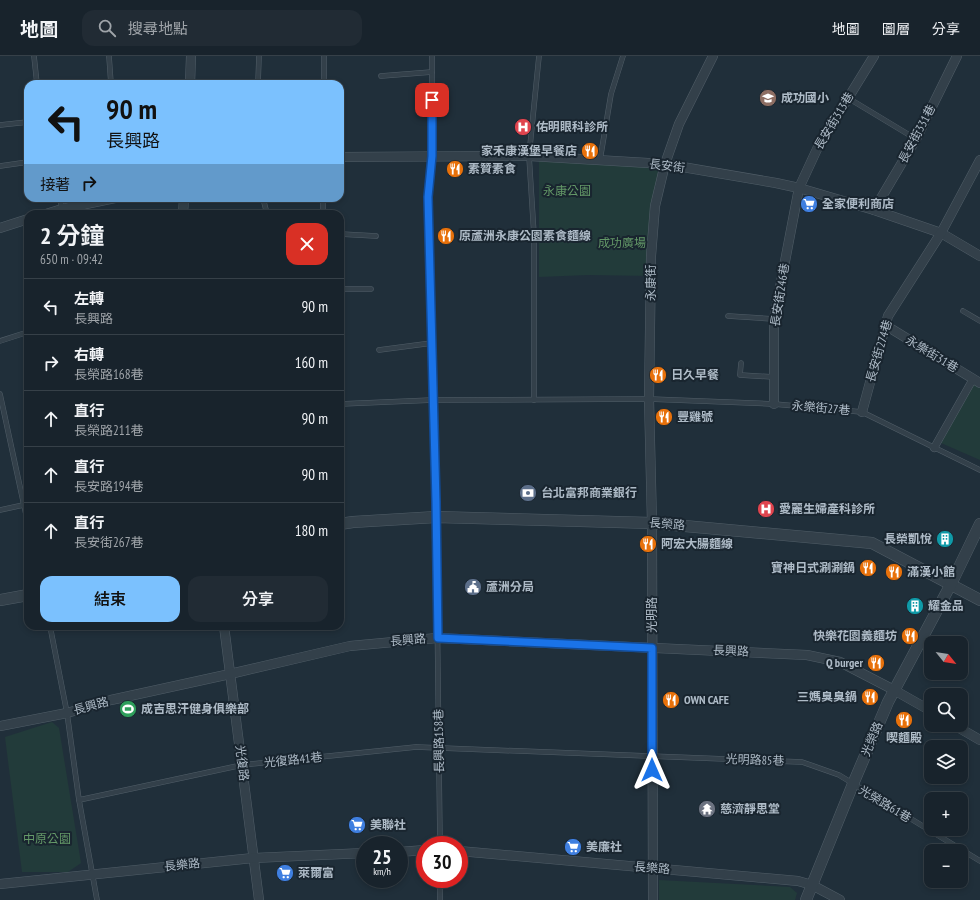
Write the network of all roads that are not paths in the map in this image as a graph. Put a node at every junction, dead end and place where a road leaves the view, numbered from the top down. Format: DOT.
graph roads {
  1 [pos="34,56"];
  2 [pos="109,56"];
  3 [pos="191,56"];
  4 [pos="259,56"];
  5 [pos="324,56"];
  6 [pos="432,56"];
  7 [pos="539,56"];
  8 [pos="622,56"];
  9 [pos="713,56"];
  10 [pos="874,56"];
  11 [pos="957,56"];
  12 [pos="432,72"];
  13 [pos="381,76"];
  14 [pos="37,80"];
  15 [pos="111,80"];
  16 [pos="190,80"];
  17 [pos="258,80"];
  18 [pos="324,80"];
  19 [pos="848,98"];
  20 [pos="24,122"];
  21 [pos="0,125"];
  22 [pos="916,139"];
  23 [pos="432,156"];
  24 [pos="529,156"];
  25 [pos="344,157"];
  26 [pos="600,160"];
  27 [pos="980,160"];
  28 [pos="24,163"];
  29 [pos="665,164"];
  30 [pos="0,166"];
  31 [pos="799,188"];
  32 [pos="61,202"];
  33 [pos="96,202"];
  34 [pos="62,209"];
  35 [pos="59,210"];
  36 [pos="874,210"];
  37 [pos="24,220"];
  38 [pos="0,228"];
  39 [pos="941,233"];
  40 [pos="344,234"];
  41 [pos="534,235"];
  42 [pos="376,236"];
  43 [pos="470,237"];
  44 [pos="980,256"];
  45 [pos="344,289"];
  46 [pos="371,289"];
  47 [pos="963,311"];
  48 [pos="728,316"];
  49 [pos="774,319"];
  50 [pos="980,321"];
  51 [pos="885,325"];
  52 [pos="24,333"];
  53 [pos="0,341"];
  54 [pos="432,344"];
  55 [pos="379,350"];
  56 [pos="741,363"];
  57 [pos="774,377"];
  58 [pos="977,381"];
  59 [pos="0,394"];
  60 [pos="649,399"];
  61 [pos="433,400"];
  62 [pos="534,400"];
  63 [pos="344,404"];
  64 [pos="774,404"];
  65 [pos="862,412"];
  66 [pos="934,448"];
  67 [pos="980,470"];
  68 [pos="24,496"];
  69 [pos="24,504"];
  70 [pos="0,510"];
  71 [pos="436,517"];
  72 [pos="344,523"];
  73 [pos="652,523"];
  74 [pos="980,524"];
  75 [pos="951,584"];
  76 [pos="24,596"];
  77 [pos="0,600"];
  78 [pos="980,600"];
  79 [pos="51,630"];
  80 [pos="224,630"];
  81 [pos="438,638"];
  82 [pos="652,648"];
  83 [pos="230,674"];
  84 [pos="894,690"];
  85 [pos="924,707"];
  86 [pos="66,713"];
  87 [pos="0,726"];
  88 [pos="966,732"];
  89 [pos="980,740"];
  90 [pos="439,747"];
  91 [pos="652,756"];
  92 [pos="242,765"];
  93 [pos="852,784"];
  94 [pos="79,800"];
  95 [pos="440,836"];
  96 [pos="468,852"];
  97 [pos="356,853"];
  98 [pos="253,858"];
  99 [pos="980,861"];
  100 [pos="653,868"];
  101 [pos="92,874"];
  102 [pos="0,884"];
  103 [pos="812,885"];
  104 [pos="440,888"];
  105 [pos="97,900"];
  106 [pos="259,900"];
  107 [pos="440,900"];
  108 [pos="653,900"];
  109 [pos="806,900"];
  110 [pos="840,900"];
  1 -- 14 [label="lane"];
  2 -- 15 [label="lane"];
  3 -- 16 [label="street"];
  4 -- 17 [label="lane"];
  5 -- 18 [label="lane"];
  6 -- 12 [label="lane, 長興路158巷"];
  7 -- 24 [label="lane"];
  8 -- 26 [label="lane"];
  9 -- 29 [label="street, 永康街"];
  10 -- 19 [label="street, 長安街313巷"];
  11 -- 22 [label="street, 長安街331巷"];
  12 -- 13 [label="lane"];
  12 -- 23 [label="lane, 長興路158巷"];
  19 -- 22 [label="lane"];
  19 -- 31 [label="street, 長安街313巷"];
  20 -- 21 [label="lane"];
  22 -- 36 [label="street, 長安街331巷"];
  23 -- 24 [label="street, 長安街"];
  23 -- 25 [label="street, 長安街"];
  23 -- 54 [label="lane, 長興路158巷"];
  24 -- 26 [label="street, 長安街"];
  24 -- 41 [label="lane"];
  26 -- 29 [label="street, 長安街"];
  27 -- 39 [label="street, 長安街274巷"];
  28 -- 30 [label="lane"];
  29 -- 31 [label="street, 長安街"];
  29 -- 60 [label="street, 永康街"];
  31 -- 36 [label="street, 長安街"];
  31 -- 49 [label="street, 長安街246巷"];
  32 -- 34 [label="lane"];
  33 -- 34 [label="street"];
  34 -- 35 [label="street"];
  36 -- 39 [label="street, 長安街"];
  37 -- 38 [label="street"];
  39 -- 44 [label="street, 長安街"];
  39 -- 51 [label="street, 長安街274巷"];
  40 -- 42 [label="lane"];
  41 -- 43 [label="lane"];
  41 -- 62 [label="lane"];
  45 -- 46 [label="lane"];
  47 -- 50 [label="lane"];
  48 -- 49 [label="lane"];
  49 -- 57 [label="street, 長安街246巷"];
  51 -- 58 [label="street, 永樂街31巷"];
  51 -- 65 [label="street, 長安街274巷"];
  52 -- 53 [label="lane"];
  54 -- 55 [label="lane"];
  54 -- 61 [label="lane, 長興路158巷"];
  56 -- 57 [label="lane"];
  57 -- 64 [label="street, 長安街246巷"];
  58 -- 66 [label="street"];
  59 -- 68 [label="lane"];
  60 -- 62 [label="lane, 永樂街27巷"];
  60 -- 64 [label="lane, 永樂街27巷"];
  60 -- 73 [label="street, 永康街"];
  61 -- 62 [label="lane, 永樂街27巷"];
  61 -- 63 [label="lane, 永樂街27巷"];
  61 -- 71 [label="lane, 長興路158巷"];
  64 -- 65 [label="lane, 永樂街27巷"];
  65 -- 66 [label="lane, 永樂街27巷"];
  66 -- 67 [label="lane, 永樂街27巷"];
  69 -- 70 [label="lane"];
  71 -- 72 [label="street, 長榮路"];
  71 -- 73 [label="street, 長榮路"];
  71 -- 81 [label="lane, 長興路158巷"];
  73 -- 75 [label="street, 長榮路"];
  73 -- 82 [label="street, 光明路"];
  74 -- 75 [label="street, 光榮路"];
  75 -- 78 [label="street, 長榮路"];
  75 -- 84 [label="street, 光榮路"];
  76 -- 77 [label="street"];
  79 -- 86 [label="lane"];
  80 -- 83 [label="street, 光復路"];
  81 -- 82 [label="street, 長興路"];
  81 -- 83 [label="street, 長興路"];
  81 -- 90 [label="lane, 長興路158巷"];
  82 -- 84 [label="street, 長興路"];
  82 -- 91 [label="street, 光明路"];
  83 -- 86 [label="street, 長興路"];
  83 -- 92 [label="street, 光復路"];
  84 -- 85 [label="street, 長興路"];
  84 -- 93 [label="street, 光榮路"];
  86 -- 87 [label="street, 長興路"];
  86 -- 94 [label="lane"];
  88 -- 89 [label="street"];
  90 -- 91 [label="lane, 光復路41巷"];
  90 -- 92 [label="lane, 光復路41巷"];
  90 -- 95 [label="lane, 長興路158巷"];
  91 -- 93 [label="lane, 光明路85巷"];
  91 -- 100 [label="street, 光明路"];
  92 -- 94 [label="lane, 光復路41巷"];
  92 -- 98 [label="street, 光復路"];
  93 -- 99 [label="lane, 光榮路61巷"];
  93 -- 103 [label="street, 光榮路"];
  94 -- 101 [label="lane"];
  96 -- 100 [label="street, 長樂路"];
  97 -- 98 [label="street, 長樂路"];
  98 -- 101 [label="street, 長樂路"];
  98 -- 106 [label="street, 光復路"];
  100 -- 103 [label="street, 長樂路"];
  100 -- 108 [label="street, 光明路"];
  101 -- 102 [label="street, 長樂路"];
  101 -- 105 [label="lane"];
  103 -- 109 [label="street, 光榮路"];
  103 -- 110 [label="street, 長樂路"];
  104 -- 107 [label="lane"];
}
